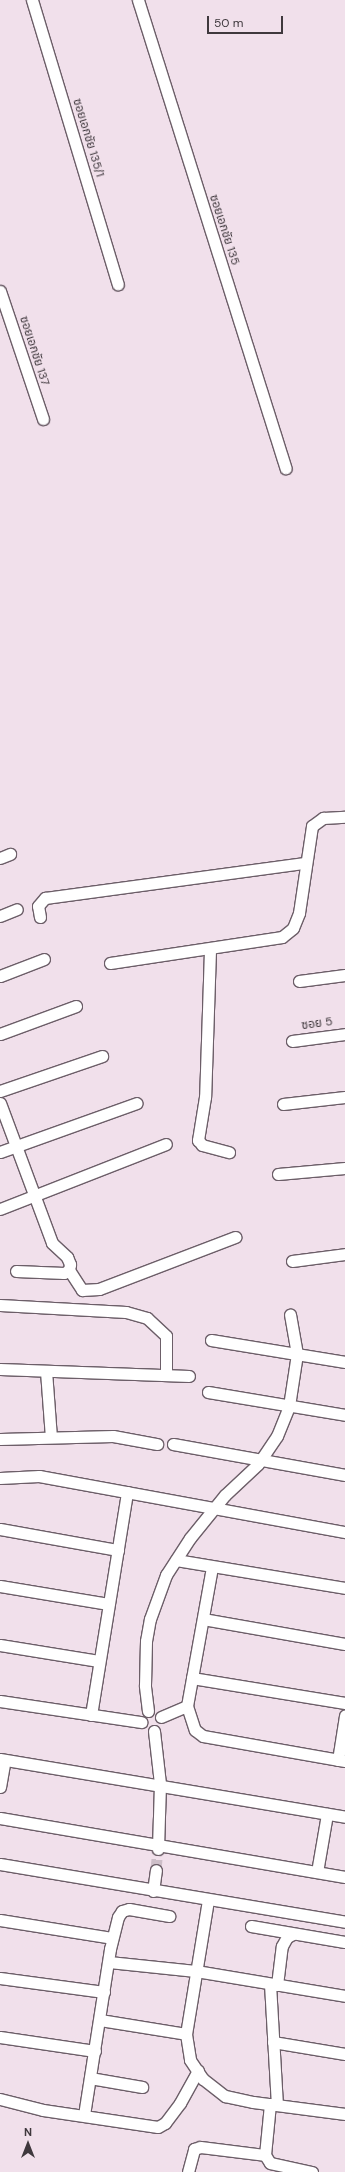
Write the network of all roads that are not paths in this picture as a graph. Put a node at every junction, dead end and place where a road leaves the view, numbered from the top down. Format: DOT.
graph roads {
  1 [pos="32,0"];
  2 [pos="138,0"];
  3 [pos="118,284"];
  4 [pos="0,291"];
  5 [pos="43,419"];
  6 [pos="286,468"];
  7 [pos="345,817"];
  8 [pos="306,863"];
  9 [pos="18,909"];
  10 [pos="0,916"];
  11 [pos="40,917"];
  12 [pos="210,950"];
  13 [pos="44,959"];
  14 [pos="110,963"];
  15 [pos="345,975"];
  16 [pos="0,976"];
  17 [pos="299,981"];
  18 [pos="76,1006"];
  19 [pos="0,1034"];
  20 [pos="345,1034"];
  21 [pos="292,1041"];
  22 [pos="102,1056"];
  23 [pos="0,1091"];
  24 [pos="345,1097"];
  25 [pos="0,1103"];
  26 [pos="137,1103"];
  27 [pos="284,1104"];
  28 [pos="166,1144"];
  29 [pos="16,1146"];
  30 [pos="0,1152"];
  31 [pos="229,1152"];
  32 [pos="345,1168"];
  33 [pos="278,1174"];
  34 [pos="34,1196"];
  35 [pos="0,1209"];
  36 [pos="235,1237"];
  37 [pos="345,1254"];
  38 [pos="292,1261"];
  39 [pos="16,1270"];
  40 [pos="69,1270"];
  41 [pos="0,1304"];
  42 [pos="290,1315"];
  43 [pos="211,1340"];
  44 [pos="297,1354"];
  45 [pos="345,1362"];
  46 [pos="0,1369"];
  47 [pos="46,1371"];
  48 [pos="166,1375"];
  49 [pos="190,1376"];
  50 [pos="208,1392"];
  51 [pos="289,1406"];
  52 [pos="345,1415"];
  53 [pos="51,1437"];
  54 [pos="0,1439"];
  55 [pos="157,1444"];
  56 [pos="173,1444"];
  57 [pos="261,1459"];
  58 [pos="345,1475"];
  59 [pos="0,1478"];
  60 [pos="127,1492"];
  61 [pos="214,1508"];
  62 [pos="0,1529"];
  63 [pos="345,1532"];
  64 [pos="118,1550"];
  65 [pos="176,1560"];
  66 [pos="212,1567"];
  67 [pos="0,1586"];
  68 [pos="345,1588"];
  69 [pos="109,1604"];
  70 [pos="202,1619"];
  71 [pos="345,1644"];
  72 [pos="0,1645"];
  73 [pos="99,1662"];
  74 [pos="192,1678"];
  75 [pos="0,1701"];
  76 [pos="345,1703"];
  77 [pos="187,1706"];
  78 [pos="148,1712"];
  79 [pos="91,1714"];
  80 [pos="345,1716"];
  81 [pos="161,1717"];
  82 [pos="141,1722"];
  83 [pos="154,1731"];
  84 [pos="2,1760"];
  85 [pos="342,1760"];
  86 [pos="160,1784"];
  87 [pos="0,1787"];
  88 [pos="327,1814"];
  89 [pos="345,1817"];
  90 [pos="0,1818"];
  91 [pos="158,1846"];
  92 [pos="0,1864"];
  93 [pos="156,1870"];
  94 [pos="316,1872"];
  95 [pos="345,1877"];
  96 [pos="154,1890"];
  97 [pos="208,1900"];
  98 [pos="169,1916"];
  99 [pos="0,1920"];
  100 [pos="345,1922"];
  101 [pos="251,1926"];
  102 [pos="293,1934"];
  103 [pos="112,1938"];
  104 [pos="345,1942"];
  105 [pos="108,1962"];
  106 [pos="196,1971"];
  107 [pos="0,1978"];
  108 [pos="274,1984"];
  109 [pos="104,1992"];
  110 [pos="345,1996"];
  111 [pos="100,2020"];
  112 [pos="186,2034"];
  113 [pos="0,2037"];
  114 [pos="273,2042"];
  115 [pos="95,2050"];
  116 [pos="345,2054"];
  117 [pos="198,2071"];
  118 [pos="90,2078"];
  119 [pos="142,2086"];
  120 [pos="0,2099"];
  121 [pos="273,2105"];
  122 [pos="345,2114"];
  123 [pos="84,2115"];
  124 [pos="266,2156"];
  125 [pos="188,2172"];
  126 [pos="312,2172"];
  1 -- 3 [label="street, ซอยเอกชัย 135/1"];
  2 -- 6 [label="street, ซอยเอกชัย 135"];
  4 -- 5 [label="street, ซอยเอกชัย 137"];
  7 -- 8 [label="street"];
  8 -- 11 [label="street"];
  8 -- 12 [label="street"];
  9 -- 10 [label="street"];
  12 -- 14 [label="street"];
  12 -- 31 [label="street"];
  13 -- 16 [label="street"];
  15 -- 17 [label="street"];
  18 -- 19 [label="street"];
  20 -- 21 [label="street, ซอย 5"];
  22 -- 23 [label="street"];
  24 -- 27 [label="street"];
  25 -- 29 [label="street"];
  26 -- 29 [label="street"];
  28 -- 34 [label="street"];
  29 -- 30 [label="street"];
  29 -- 34 [label="street"];
  32 -- 33 [label="street"];
  34 -- 35 [label="street"];
  34 -- 40 [label="street"];
  36 -- 40 [label="street"];
  37 -- 38 [label="street"];
  39 -- 40 [label="street"];
  41 -- 48 [label="street"];
  42 -- 44 [label="street"];
  43 -- 44 [label="street"];
  44 -- 45 [label="street"];
  44 -- 51 [label="street"];
  46 -- 47 [label="street"];
  47 -- 48 [label="street"];
  47 -- 53 [label="street"];
  48 -- 49 [label="street"];
  50 -- 51 [label="street"];
  51 -- 52 [label="street"];
  51 -- 57 [label="street"];
  53 -- 54 [label="street"];
  53 -- 55 [label="street"];
  56 -- 57 [label="street"];
  57 -- 58 [label="street"];
  57 -- 61 [label="street"];
  59 -- 60 [label="street"];
  60 -- 61 [label="street"];
  60 -- 64 [label="street"];
  61 -- 63 [label="street"];
  61 -- 65 [label="street"];
  62 -- 64 [label="street"];
  64 -- 69 [label="street"];
  65 -- 66 [label="street"];
  65 -- 78 [label="street"];
  66 -- 68 [label="street"];
  66 -- 70 [label="street"];
  67 -- 69 [label="street"];
  69 -- 73 [label="street"];
  70 -- 71 [label="street"];
  70 -- 74 [label="street"];
  72 -- 73 [label="street"];
  73 -- 79 [label="street"];
  74 -- 76 [label="street"];
  74 -- 77 [label="street"];
  75 -- 79 [label="street"];
  77 -- 81 [label="street"];
  77 -- 85 [label="street"];
  78 -- 81 [label="street"];
  78 -- 82 [label="street"];
  79 -- 82 [label="street"];
  80 -- 85 [label="street"];
  81 -- 83 [label="street"];
  82 -- 83 [label="street"];
  83 -- 86 [label="street"];
  84 -- 86 [label="street"];
  84 -- 87 [label="street"];
  86 -- 88 [label="street"];
  86 -- 91 [label="street"];
  88 -- 89 [label="street"];
  88 -- 94 [label="street"];
  90 -- 91 [label="street"];
  91 -- 94 [label="street"];
  92 -- 96 [label="street"];
  93 -- 96 [label="street"];
  94 -- 95 [label="street"];
  96 -- 97 [label="street"];
  97 -- 100 [label="street"];
  97 -- 106 [label="street"];
  98 -- 103 [label="street"];
  99 -- 103 [label="street"];
  101 -- 102 [label="street"];
  102 -- 104 [label="street"];
  102 -- 108 [label="street"];
  103 -- 105 [label="street"];
  105 -- 106 [label="street"];
  105 -- 109 [label="street"];
  106 -- 108 [label="street"];
  106 -- 112 [label="street"];
  107 -- 109 [label="street"];
  108 -- 110 [label="street"];
  108 -- 114 [label="street"];
  109 -- 111 [label="street"];
  111 -- 112 [label="street"];
  111 -- 115 [label="street"];
  112 -- 117 [label="street"];
  113 -- 115 [label="street"];
  114 -- 116 [label="street"];
  114 -- 121 [label="street"];
  115 -- 118 [label="street"];
  117 -- 121 [label="street"];
  117 -- 123 [label="street"];
  118 -- 119 [label="street"];
  118 -- 123 [label="street"];
  120 -- 123 [label="street"];
  121 -- 122 [label="street"];
  121 -- 124 [label="street"];
  124 -- 125 [label="street"];
  124 -- 126 [label="street"];
}
